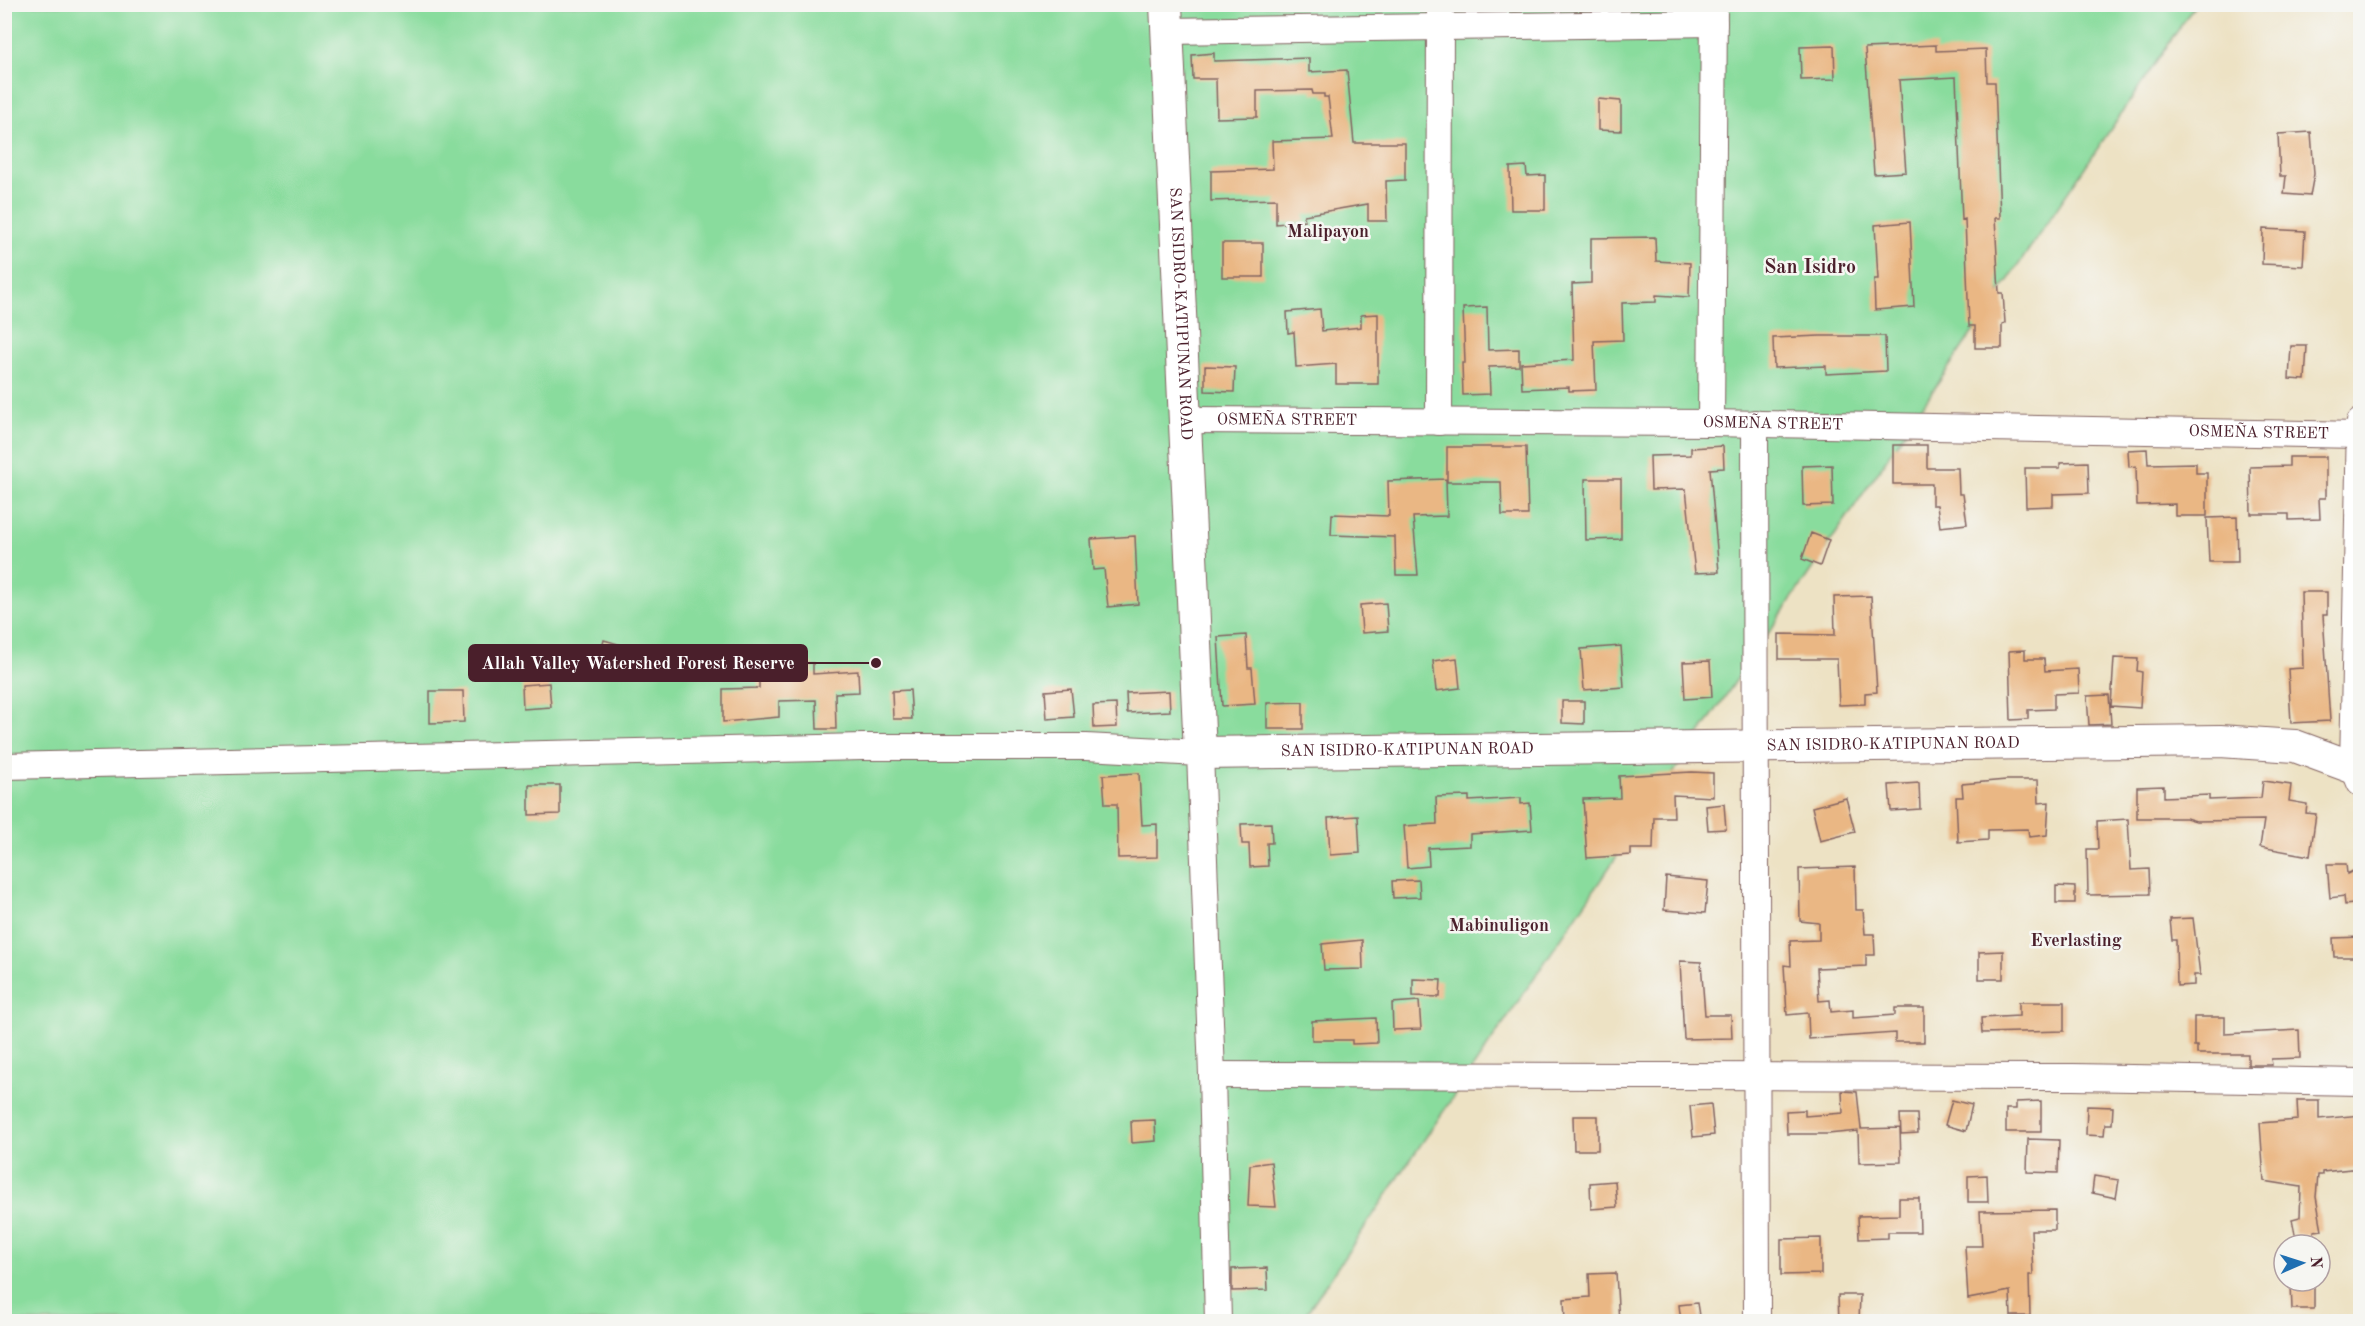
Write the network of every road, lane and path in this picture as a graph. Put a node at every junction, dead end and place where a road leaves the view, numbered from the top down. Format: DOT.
graph roads {
  1 [pos="1714,14"];
  2 [pos="1440,16"];
  3 [pos="1167,18"];
  4 [pos="1185,420"];
  5 [pos="1439,422"];
  6 [pos="2361,422"];
  7 [pos="1712,423"];
  8 [pos="1755,423"];
  9 [pos="2360,435"];
  10 [pos="1755,746"];
  11 [pos="1200,753"];
  12 [pos="4,766"];
  13 [pos="2358,773"];
  14 [pos="1212,1075"];
  15 [pos="1756,1076"];
  16 [pos="2361,1082"];
  17 [pos="1218,1322"];
  18 [pos="1757,1322"];
  1 -- 2 [label="street"];
  1 -- 7 [label="street"];
  2 -- 3 [label="street"];
  2 -- 5 [label="street"];
  3 -- 4 [label="street, SAN ISIDRO-KATIPUNAN ROAD"];
  4 -- 5 [label="street, OSMEÑA STREET"];
  4 -- 11 [label="street, SAN ISIDRO-KATIPUNAN ROAD"];
  5 -- 7 [label="street, OSMEÑA STREET"];
  6 -- 9 [label="street"];
  7 -- 8 [label="street, OSMEÑA STREET"];
  8 -- 9 [label="street, OSMEÑA STREET"];
  8 -- 10 [label="street"];
  9 -- 13 [label="street"];
  10 -- 11 [label="street, SAN ISIDRO-KATIPUNAN ROAD"];
  10 -- 13 [label="street, SAN ISIDRO-KATIPUNAN ROAD"];
  10 -- 15 [label="street"];
  11 -- 12 [label="street"];
  11 -- 14 [label="street"];
  14 -- 15 [label="street"];
  14 -- 17 [label="street"];
  15 -- 16 [label="street"];
  15 -- 18 [label="street"];
}
